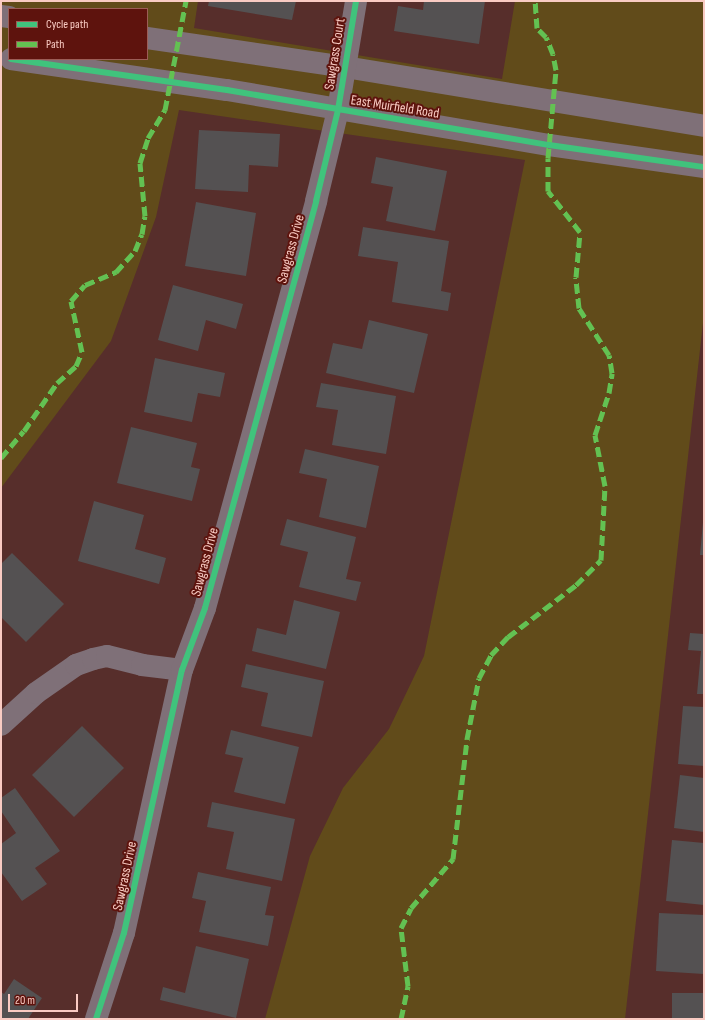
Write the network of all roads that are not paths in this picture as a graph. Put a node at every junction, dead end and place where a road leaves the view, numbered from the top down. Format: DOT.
graph roads {
  1 [pos="356,1"];
  2 [pos="148,38"];
  3 [pos="17,60"];
  4 [pos="345,67"];
  5 [pos="338,110"];
  6 [pos="704,126"];
  7 [pos="704,167"];
  8 [pos="182,670"];
  9 [pos="1,725"];
  10 [pos="96,1019"];
  1 -- 4 [label="street, Sawgrass Court"];
  2 -- 4 [label="street"];
  3 -- 5 [label="street, East Muirfield Road"];
  4 -- 5 [label="street, Sawgrass Court"];
  4 -- 6 [label="street"];
  5 -- 7 [label="street, East Muirfield Road"];
  5 -- 8 [label="street, Sawgrass Drive"];
  8 -- 9 [label="street"];
  8 -- 10 [label="street, Sawgrass Drive"];
}
